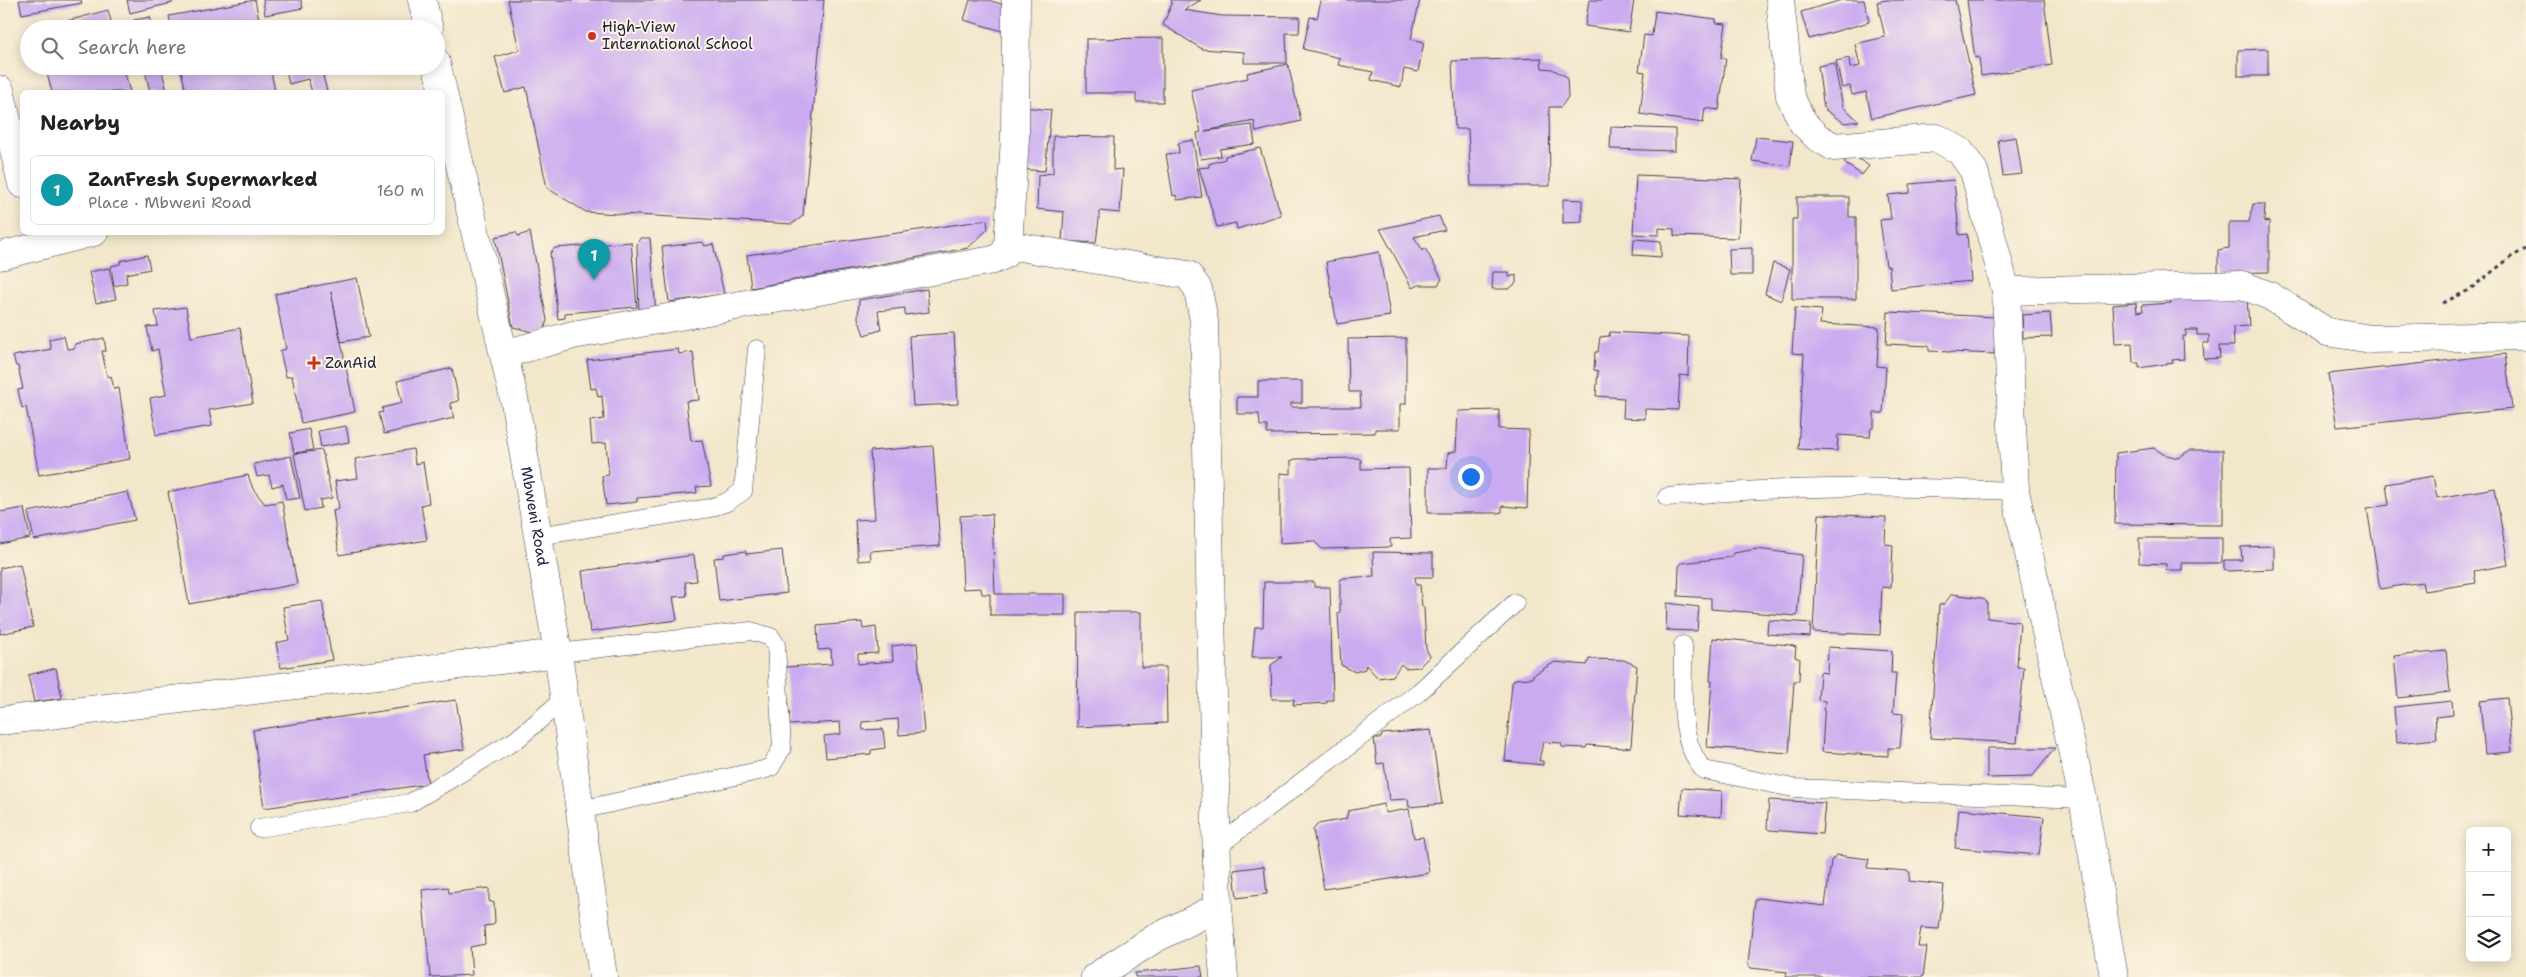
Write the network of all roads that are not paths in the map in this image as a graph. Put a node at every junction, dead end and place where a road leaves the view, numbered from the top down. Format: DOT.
graph roads {
  1 [pos="422,0"];
  2 [pos="1016,0"];
  3 [pos="1780,0"];
  4 [pos="427,20"];
  5 [pos="438,75"];
  6 [pos="0,90"];
  7 [pos="440,90"];
  8 [pos="445,120"];
  9 [pos="448,140"];
  10 [pos="20,175"];
  11 [pos="72,235"];
  12 [pos="36,240"];
  13 [pos="1008,245"];
  14 [pos="0,256"];
  15 [pos="2006,291"];
  16 [pos="2526,336"];
  17 [pos="757,349"];
  18 [pos="504,354"];
  19 [pos="2016,490"];
  20 [pos="1667,497"];
  21 [pos="538,536"];
  22 [pos="1515,603"];
  23 [pos="1683,645"];
  24 [pos="558,653"];
  25 [pos="565,698"];
  26 [pos="0,721"];
  27 [pos="2083,799"];
  28 [pos="580,810"];
  29 [pos="259,828"];
  30 [pos="1218,846"];
  31 [pos="1218,907"];
  32 [pos="603,977"];
  33 [pos="1095,977"];
  34 [pos="1224,977"];
  35 [pos="2114,977"];
  1 -- 4 [label="street"];
  2 -- 13 [label="street"];
  3 -- 15 [label="street"];
  5 -- 7 [label="street, Mbweni Road"];
  6 -- 10 [label="street"];
  8 -- 9 [label="street, Mbweni Road"];
  9 -- 18 [label="street, Mbweni Road"];
  11 -- 12 [label="street"];
  12 -- 14 [label="street"];
  13 -- 18 [label="street"];
  13 -- 30 [label="street"];
  15 -- 16 [label="street"];
  15 -- 19 [label="street"];
  17 -- 21 [label="lane"];
  18 -- 21 [label="street, Mbweni Road"];
  19 -- 20 [label="lane"];
  19 -- 27 [label="street"];
  21 -- 24 [label="street, Mbweni Road"];
  22 -- 30 [label="lane"];
  23 -- 27 [label="lane"];
  24 -- 25 [label="street, Mbweni Road"];
  24 -- 26 [label="street"];
  24 -- 28 [label="lane"];
  25 -- 28 [label="street, Mbweni Road"];
  25 -- 29 [label="lane"];
  27 -- 35 [label="street"];
  28 -- 32 [label="street, Mbweni Road"];
  30 -- 31 [label="street"];
  31 -- 33 [label="street"];
  31 -- 34 [label="street"];
}
